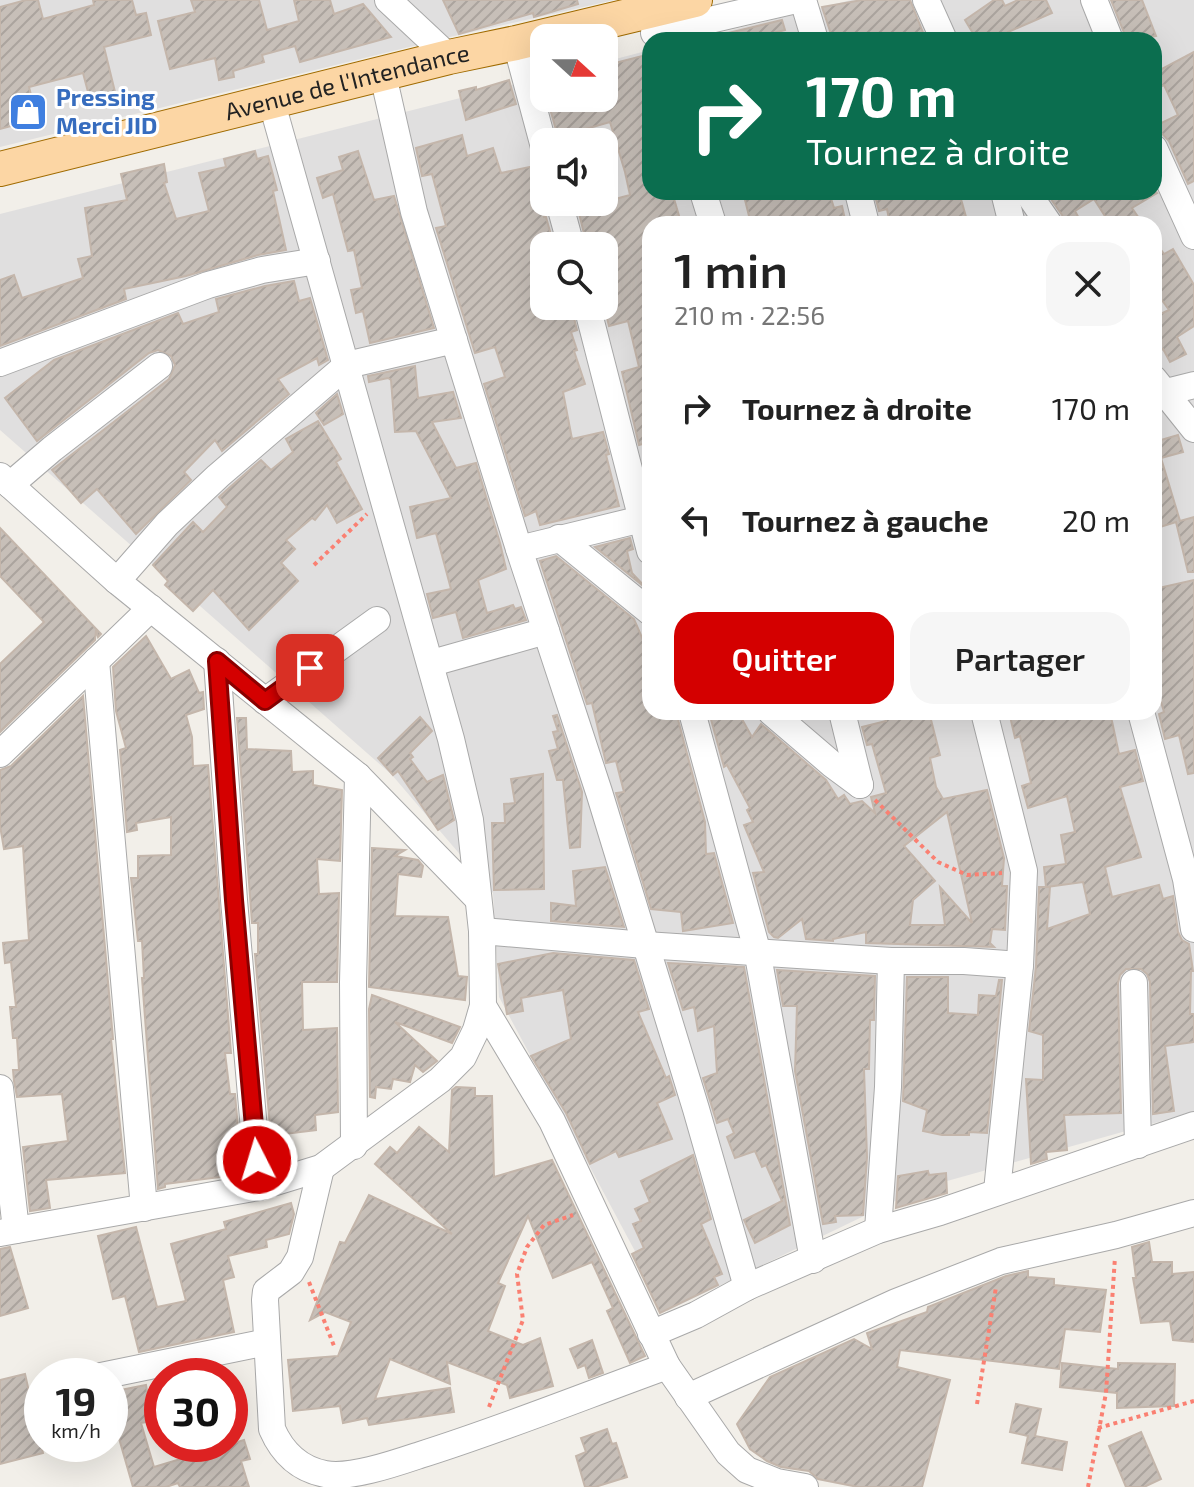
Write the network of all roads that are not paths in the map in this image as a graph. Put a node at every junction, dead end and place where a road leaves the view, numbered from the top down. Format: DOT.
graph roads {
  1 [pos="388,0"];
  2 [pos="695,0"];
  3 [pos="796,0"];
  4 [pos="803,0"];
  5 [pos="926,0"];
  6 [pos="1094,0"];
  7 [pos="652,28"];
  8 [pos="813,32"];
  9 [pos="940,32"];
  10 [pos="1107,32"];
  11 [pos="516,43"];
  12 [pos="449,57"];
  13 [pos="383,75"];
  14 [pos="271,100"];
  15 [pos="539,128"];
  16 [pos="1162,166"];
  17 [pos="0,169"];
  18 [pos="1194,236"];
  19 [pos="317,261"];
  20 [pos="591,320"];
  21 [pos="454,340"];
  22 [pos="0,363"];
  23 [pos="347,365"];
  24 [pos="159,366"];
  25 [pos="1194,385"];
  26 [pos="1162,388"];
  27 [pos="1162,394"];
  28 [pos="1194,429"];
  29 [pos="5,480"];
  30 [pos="642,507"];
  31 [pos="642,519"];
  32 [pos="559,538"];
  33 [pos="519,549"];
  34 [pos="117,581"];
  35 [pos="642,605"];
  36 [pos="151,608"];
  37 [pos="377,620"];
  38 [pos="546,631"];
  39 [pos="96,661"];
  40 [pos="217,661"];
  41 [pos="432,663"];
  42 [pos="265,701"];
  43 [pos="694,720"];
  44 [pos="780,720"];
  45 [pos="844,720"];
  46 [pos="986,720"];
  47 [pos="1143,720"];
  48 [pos="0,754"];
  49 [pos="358,776"];
  50 [pos="1190,878"];
  51 [pos="477,898"];
  52 [pos="1194,929"];
  53 [pos="482,931"];
  54 [pos="645,945"];
  55 [pos="757,950"];
  56 [pos="891,961"];
  57 [pos="1020,965"];
  58 [pos="1134,983"];
  59 [pos="483,1006"];
  60 [pos="0,1088"];
  61 [pos="1194,1125"];
  62 [pos="1138,1145"];
  63 [pos="354,1146"];
  64 [pos="321,1168"];
  65 [pos="259,1187"];
  66 [pos="997,1191"];
  67 [pos="144,1208"];
  68 [pos="1194,1213"];
  69 [pos="878,1230"];
  70 [pos="8,1231"];
  71 [pos="813,1260"];
  72 [pos="747,1287"];
  73 [pos="651,1334"];
  74 [pos="267,1342"];
  75 [pos="667,1366"];
  76 [pos="128,1370"];
  77 [pos="688,1397"];
  78 [pos="805,1487"];
  1 -- 12 [label="street"];
  2 -- 7 [label="main road, Avenue de l'Intendance"];
  3 -- 7 [label="street"];
  4 -- 8 [label="street"];
  5 -- 9 [label="street"];
  6 -- 10 [label="street"];
  7 -- 11 [label="main road, Avenue de l'Intendance"];
  11 -- 12 [label="main road, Avenue de l'Intendance"];
  11 -- 15 [label="street"];
  12 -- 13 [label="main road, Avenue de l'Intendance"];
  13 -- 14 [label="main road, Avenue de l'Intendance"];
  13 -- 21 [label="street"];
  14 -- 17 [label="main road, Avenue de l'Intendance"];
  14 -- 19 [label="street"];
  16 -- 18 [label="street"];
  19 -- 22 [label="street"];
  19 -- 23 [label="street"];
  20 -- 30 [label="street"];
  21 -- 23 [label="street"];
  21 -- 33 [label="street"];
  23 -- 34 [label="street"];
  23 -- 41 [label="street"];
  24 -- 29 [label="street"];
  25 -- 26 [label="street"];
  27 -- 28 [label="street"];
  29 -- 34 [label="street"];
  31 -- 32 [label="street"];
  32 -- 33 [label="street"];
  32 -- 35 [label="street"];
  33 -- 38 [label="street"];
  34 -- 36 [label="street"];
  36 -- 39 [label="street"];
  36 -- 40 [label="street"];
  37 -- 42 [label="street"];
  38 -- 41 [label="street"];
  38 -- 54 [label="street"];
  39 -- 48 [label="street"];
  39 -- 67 [label="street"];
  40 -- 42 [label="street"];
  40 -- 65 [label="street"];
  41 -- 51 [label="street"];
  42 -- 49 [label="street"];
  43 -- 55 [label="street"];
  44 -- 45 [label="street"];
  46 -- 57 [label="street"];
  47 -- 50 [label="street"];
  49 -- 51 [label="street"];
  49 -- 63 [label="street"];
  50 -- 52 [label="street"];
  51 -- 53 [label="street"];
  53 -- 54 [label="street"];
  53 -- 59 [label="street"];
  54 -- 55 [label="street"];
  54 -- 72 [label="street"];
  55 -- 56 [label="street"];
  55 -- 71 [label="street"];
  56 -- 57 [label="street"];
  56 -- 69 [label="street"];
  57 -- 66 [label="street"];
  58 -- 62 [label="street"];
  59 -- 63 [label="street"];
  59 -- 73 [label="street"];
  60 -- 70 [label="street"];
  61 -- 62 [label="street"];
  62 -- 66 [label="street"];
  63 -- 64 [label="street"];
  64 -- 65 [label="street"];
  64 -- 74 [label="street"];
  65 -- 67 [label="street"];
  66 -- 69 [label="street"];
  67 -- 70 [label="street"];
  68 -- 77 [label="street"];
  69 -- 71 [label="street"];
  71 -- 72 [label="street"];
  72 -- 73 [label="street"];
  73 -- 75 [label="street"];
  74 -- 75 [label="street"];
  74 -- 76 [label="street"];
  75 -- 77 [label="street"];
  77 -- 78 [label="street"];
}
